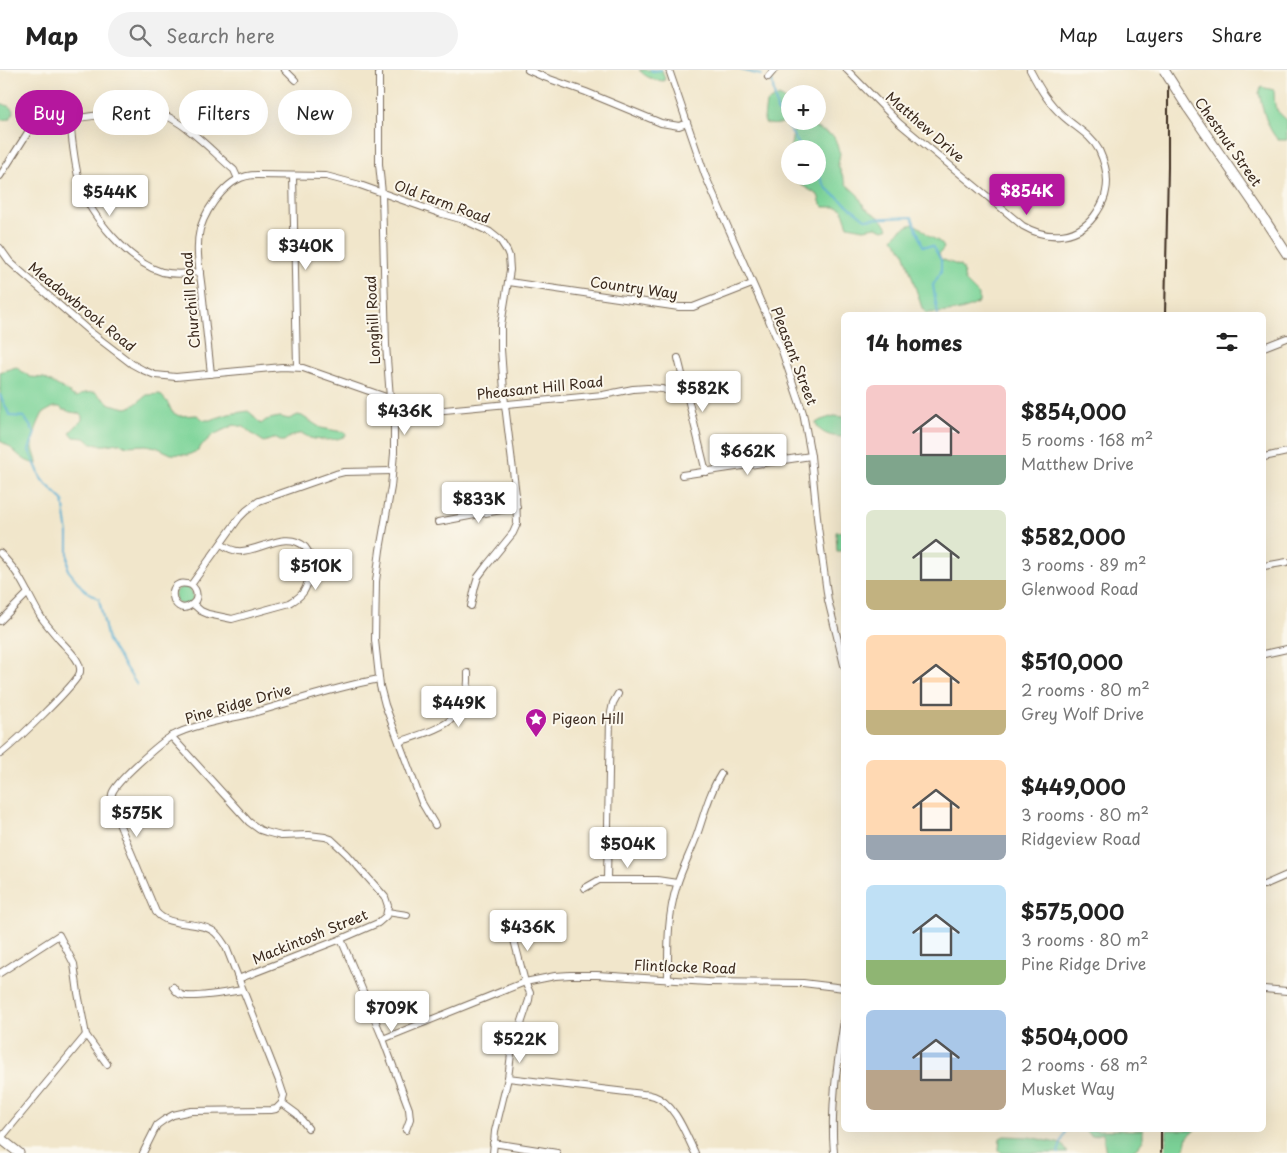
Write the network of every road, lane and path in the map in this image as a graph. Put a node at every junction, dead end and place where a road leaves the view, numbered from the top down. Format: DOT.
graph roads {
  1 [pos="286,70"];
  2 [pos="379,70"];
  3 [pos="528,70"];
  4 [pos="669,70"];
  5 [pos="774,70"];
  6 [pos="847,70"];
  7 [pos="1030,70"];
  8 [pos="1164,70"];
  9 [pos="768,77"];
  10 [pos="295,80"];
  11 [pos="83,118"];
  12 [pos="687,123"];
  13 [pos="26,135"];
  14 [pos="72,135"];
  15 [pos="0,176"];
  16 [pos="293,176"];
  17 [pos="238,179"];
  18 [pos="382,193"];
  19 [pos="0,248"];
  20 [pos="1287,254"];
  21 [pos="200,272"];
  22 [pos="509,282"];
  23 [pos="752,284"];
  24 [pos="1287,338"];
  25 [pos="1266,346"];
  26 [pos="678,358"];
  27 [pos="298,367"];
  28 [pos="211,374"];
  29 [pos="687,397"];
  30 [pos="390,398"];
  31 [pos="505,405"];
  32 [pos="394,410"];
  33 [pos="1287,452"];
  34 [pos="811,456"];
  35 [pos="1266,457"];
  36 [pos="392,472"];
  37 [pos="706,472"];
  38 [pos="682,475"];
  39 [pos="517,507"];
  40 [pos="438,522"];
  41 [pos="221,544"];
  42 [pos="0,553"];
  43 [pos="1287,562"];
  44 [pos="1266,566"];
  45 [pos="191,585"];
  46 [pos="28,593"];
  47 [pos="193,604"];
  48 [pos="471,606"];
  49 [pos="0,621"];
  50 [pos="1287,649"];
  51 [pos="841,653"];
  52 [pos="1266,654"];
  53 [pos="468,674"];
  54 [pos="379,679"];
  55 [pos="618,694"];
  56 [pos="171,736"];
  57 [pos="399,742"];
  58 [pos="0,754"];
  59 [pos="721,774"];
  60 [pos="436,825"];
  61 [pos="1287,875"];
  62 [pos="607,880"];
  63 [pos="677,883"];
  64 [pos="1266,884"];
  65 [pos="585,888"];
  66 [pos="387,912"];
  67 [pos="407,915"];
  68 [pos="509,929"];
  69 [pos="341,939"];
  70 [pos="0,973"];
  71 [pos="238,979"];
  72 [pos="668,980"];
  73 [pos="525,982"];
  74 [pos="173,987"];
  75 [pos="841,988"];
  76 [pos="1266,989"];
  77 [pos="242,990"];
  78 [pos="1287,991"];
  79 [pos="86,1035"];
  80 [pos="383,1039"];
  81 [pos="841,1041"];
  82 [pos="107,1064"];
  83 [pos="508,1078"];
  84 [pos="282,1103"];
  85 [pos="308,1128"];
  86 [pos="406,1130"];
  87 [pos="0,1138"];
  88 [pos="493,1142"];
  89 [pos="19,1153"];
  90 [pos="143,1153"];
  91 [pos="493,1153"];
  92 [pos="557,1153"];
  93 [pos="695,1153"];
  94 [pos="834,1153"];
  1 -- 10 [label="street"];
  2 -- 18 [label="street, Longhill Road"];
  3 -- 12 [label="street"];
  4 -- 12 [label="street, Pleasant Street"];
  5 -- 9 [label="street"];
  6 -- 7 [label="street, Matthew Drive"];
  8 -- 20 [label="main road, Chestnut Street, bridge"];
  11 -- 17 [label="street"];
  12 -- 23 [label="street, Pleasant Street"];
  13 -- 15 [label="street"];
  14 -- 21 [label="street"];
  16 -- 17 [label="street, Old Farm Road"];
  16 -- 18 [label="street, Old Farm Road"];
  16 -- 27 [label="street"];
  17 -- 21 [label="street, Churchill Road"];
  18 -- 22 [label="street, Old Farm Road"];
  18 -- 30 [label="street, Longhill Road"];
  19 -- 28 [label="street, Meadowbrook Road"];
  21 -- 28 [label="street, Churchill Road"];
  22 -- 23 [label="street, Country Way"];
  22 -- 31 [label="street, Old Farm Road"];
  23 -- 34 [label="street, Pleasant Street"];
  24 -- 25 [label="street"];
  26 -- 29 [label="street"];
  27 -- 28 [label="street, Meadowbrook Road"];
  27 -- 30 [label="street, Meadowbrook Road"];
  29 -- 31 [label="street, Pheasant Hill Road"];
  29 -- 37 [label="street"];
  30 -- 32 [label="street, Longhill Road"];
  31 -- 32 [label="street, Pheasant Hill Road"];
  31 -- 39 [label="street, Old Farm Road"];
  32 -- 36 [label="street, Longhill Road"];
  33 -- 35 [label="street"];
  34 -- 37 [label="street"];
  34 -- 51 [label="street, Pleasant Street"];
  36 -- 41 [label="street"];
  36 -- 54 [label="street, Longhill Road"];
  37 -- 38 [label="street"];
  39 -- 40 [label="street"];
  39 -- 48 [label="street, Old Farm Road"];
  41 -- 45 [label="street"];
  41 -- 47 [label="street"];
  42 -- 46 [label="street"];
  43 -- 44 [label="street"];
  45 -- 47 [label="street"];
  45 -- 47 [label="street"];
  46 -- 49 [label="street"];
  46 -- 58 [label="street"];
  50 -- 52 [label="street"];
  53 -- 57 [label="street"];
  54 -- 56 [label="street, Pine Ridge Drive"];
  54 -- 57 [label="street, Longhill Road"];
  55 -- 62 [label="street"];
  56 -- 66 [label="street, Mackintosh Street"];
  56 -- 71 [label="street, Pine Ridge Drive"];
  57 -- 60 [label="street, Longhill Road"];
  59 -- 63 [label="street"];
  61 -- 64 [label="street"];
  62 -- 63 [label="street"];
  62 -- 65 [label="street"];
  63 -- 72 [label="street"];
  66 -- 67 [label="street, Mackintosh Street"];
  66 -- 69 [label="street, Mackintosh Street"];
  68 -- 73 [label="street"];
  69 -- 71 [label="street, Mackintosh Street"];
  69 -- 80 [label="street"];
  70 -- 79 [label="street"];
  71 -- 77 [label="street, Pine Ridge Drive"];
  72 -- 73 [label="street, Flintlocke Road"];
  72 -- 75 [label="street, Flintlocke Road"];
  73 -- 80 [label="street, Flintlocke Road"];
  73 -- 83 [label="street"];
  74 -- 77 [label="street"];
  76 -- 78 [label="street"];
  77 -- 84 [label="street, Pine Ridge Drive"];
  79 -- 82 [label="street"];
  79 -- 87 [label="street"];
  80 -- 86 [label="street"];
  81 -- 94 [label="street"];
  83 -- 88 [label="street"];
  83 -- 93 [label="street"];
  84 -- 85 [label="street"];
  84 -- 90 [label="street"];
  87 -- 89 [label="main road"];
  88 -- 91 [label="street"];
  88 -- 92 [label="street"];
}
